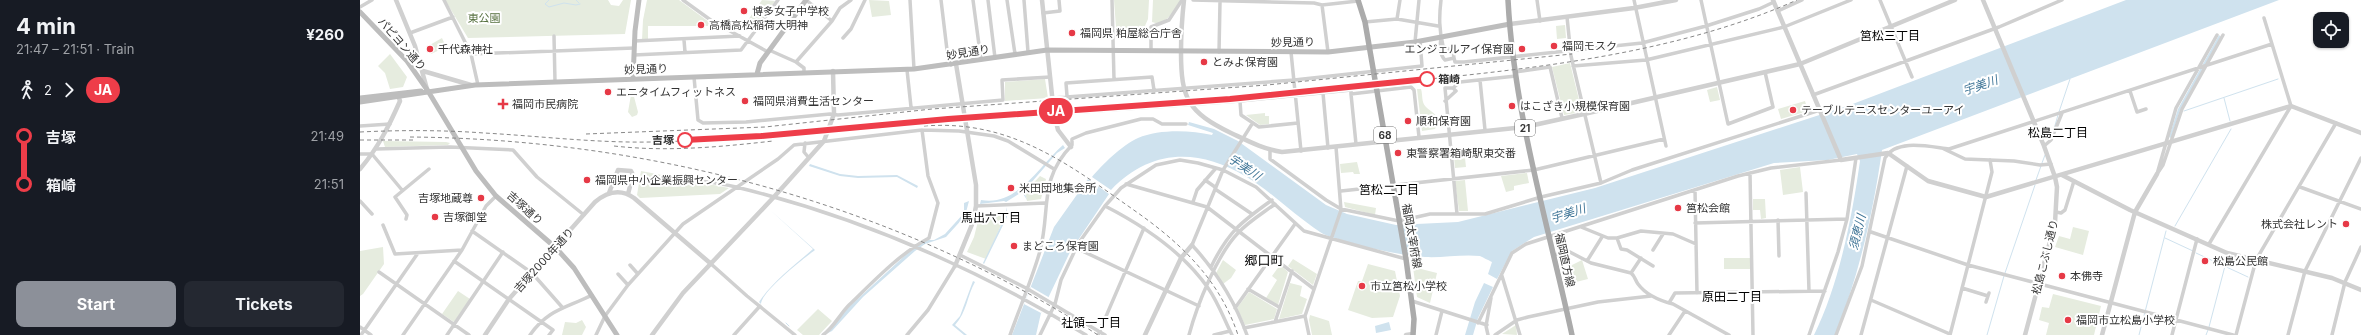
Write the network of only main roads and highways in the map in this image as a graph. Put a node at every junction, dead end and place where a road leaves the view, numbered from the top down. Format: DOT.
graph roads {
  1 [pos="639,0"];
  2 [pos="806,0"];
  3 [pos="1358,0"];
  4 [pos="1508,0"];
  5 [pos="360,12"];
  6 [pos="1510,24"];
  7 [pos="1370,48"];
  8 [pos="757,74"];
  9 [pos="633,79"];
  10 [pos="428,91"];
  11 [pos="360,98"];
  12 [pos="360,102"];
  13 [pos="1413,334"];
  14 [pos="617,335"];
  15 [pos="1572,335"];
  1 -- 9 [label="main road"];
  2 -- 8 [label="main road"];
  3 -- 7 [label="main road, 福岡太宰府線 / 68"];
  4 -- 6 [label="main road, 福岡直方線 / 21"];
  5 -- 10 [label="main road, パピヨン通り"];
  6 -- 7 [label="main road, 妙見通り"];
  6 -- 15 [label="main road, 福岡直方線 / 21"];
  7 -- 8 [label="main road, 妙見通り"];
  7 -- 13 [label="main road, 福岡太宰府線 / 68"];
  8 -- 9 [label="main road, 妙見通り"];
  9 -- 10 [label="main road, 妙見通り"];
  10 -- 11 [label="main road, 妙見通り"];
  10 -- 12 [label="main road, 妙見通り"];
  10 -- 14 [label="main road, 吉塚通り"];
}
